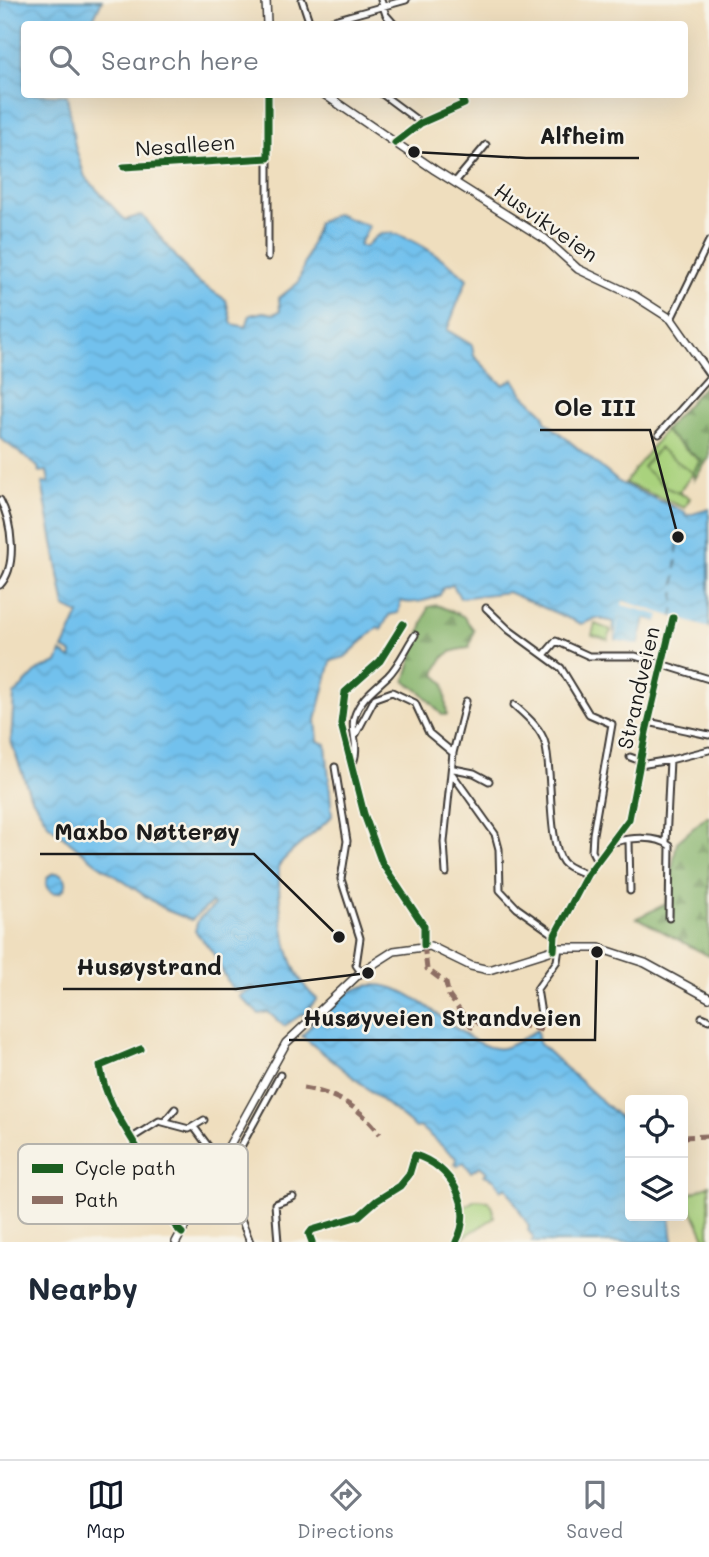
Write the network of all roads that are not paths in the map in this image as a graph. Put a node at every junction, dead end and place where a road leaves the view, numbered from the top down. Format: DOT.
graph roads {
  1 [pos="267,0"];
  2 [pos="302,0"];
  3 [pos="406,0"];
  4 [pos="382,3"];
  5 [pos="267,21"];
  6 [pos="309,21"];
  7 [pos="329,21"];
  8 [pos="392,21"];
  9 [pos="268,98"];
  10 [pos="330,98"];
  11 [pos="387,98"];
  12 [pos="461,98"];
  13 [pos="421,123"];
  14 [pos="395,143"];
  15 [pos="486,145"];
  16 [pos="268,158"];
  17 [pos="124,167"];
  18 [pos="454,182"];
  19 [pos="709,241"];
  20 [pos="268,257"];
  21 [pos="671,319"];
  22 [pos="709,376"];
  23 [pos="659,434"];
  24 [pos="0,500"];
  25 [pos="0,585"];
  26 [pos="486,608"];
  27 [pos="673,618"];
  28 [pos="403,624"];
  29 [pos="415,635"];
  30 [pos="544,655"];
  31 [pos="663,663"];
  32 [pos="709,679"];
  33 [pos="466,701"];
  34 [pos="514,705"];
  35 [pos="648,722"];
  36 [pos="356,734"];
  37 [pos="709,735"];
  38 [pos="709,750"];
  39 [pos="453,752"];
  40 [pos="630,757"];
  41 [pos="670,760"];
  42 [pos="352,765"];
  43 [pos="640,765"];
  44 [pos="335,767"];
  45 [pos="453,772"];
  46 [pos="489,780"];
  47 [pos="629,840"];
  48 [pos="614,842"];
  49 [pos="666,842"];
  50 [pos="597,861"];
  51 [pos="446,873"];
  52 [pos="587,875"];
  53 [pos="630,891"];
  54 [pos="670,918"];
  55 [pos="555,935"];
  56 [pos="424,945"];
  57 [pos="556,949"];
  58 [pos="361,972"];
  59 [pos="709,998"];
  60 [pos="702,1017"];
  61 [pos="542,1020"];
  62 [pos="709,1020"];
  63 [pos="141,1049"];
  64 [pos="280,1075"];
  65 [pos="176,1109"];
  66 [pos="204,1120"];
  67 [pos="165,1121"];
  68 [pos="194,1127"];
  69 [pos="132,1138"];
  70 [pos="135,1144"];
  71 [pos="207,1144"];
  72 [pos="230,1144"];
  73 [pos="242,1144"];
  74 [pos="293,1197"];
  75 [pos="173,1224"];
  76 [pos="187,1224"];
  77 [pos="242,1224"];
  78 [pos="182,1233"];
  79 [pos="176,1242"];
  80 [pos="250,1242"];
  81 [pos="278,1242"];
  82 [pos="312,1242"];
  83 [pos="456,1242"];
  1 -- 5 [label="main road"];
  2 -- 6 [label="street"];
  3 -- 4 [label="street"];
  4 -- 7 [label="street"];
  4 -- 8 [label="street"];
  9 -- 16 [label="street"];
  10 -- 14 [label="main road, Husvikveien"];
  11 -- 13 [label="street"];
  12 -- 13 [label="street"];
  13 -- 14 [label="street"];
  14 -- 18 [label="main road, Husvikveien"];
  15 -- 18 [label="street"];
  16 -- 17 [label="street, Nesalleen"];
  16 -- 20 [label="street"];
  18 -- 21 [label="main road, Husvikveien"];
  19 -- 21 [label="street"];
  21 -- 22 [label="main road, Husvikveien"];
  22 -- 23 [label="street"];
  24 -- 25 [label="street"];
  26 -- 30 [label="street"];
  27 -- 31 [label="street, Strandveien"];
  28 -- 42 [label="street"];
  29 -- 36 [label="street"];
  30 -- 31 [label="street, Strandveien"];
  30 -- 50 [label="street"];
  31 -- 32 [label="street"];
  31 -- 35 [label="street, Strandveien"];
  33 -- 39 [label="street"];
  34 -- 52 [label="street"];
  35 -- 37 [label="street, Strandveien"];
  35 -- 43 [label="street, Strandveien"];
  36 -- 39 [label="street"];
  36 -- 42 [label="street"];
  38 -- 41 [label="street, Strandveien"];
  39 -- 45 [label="street"];
  40 -- 43 [label="street, Strandveien"];
  41 -- 43 [label="street, Strandveien"];
  41 -- 49 [label="street"];
  42 -- 56 [label="street"];
  43 -- 48 [label="street, Strandveien"];
  44 -- 58 [label="street"];
  45 -- 46 [label="street"];
  45 -- 51 [label="street"];
  45 -- 55 [label="street"];
  47 -- 48 [label="street"];
  47 -- 49 [label="street"];
  47 -- 53 [label="street"];
  48 -- 50 [label="street, Strandveien"];
  49 -- 54 [label="street"];
  50 -- 52 [label="street, Strandveien"];
  52 -- 55 [label="street, Strandveien"];
  55 -- 57 [label="street, Strandveien"];
  56 -- 57 [label="main road"];
  56 -- 58 [label="main road"];
  57 -- 59 [label="main road"];
  57 -- 61 [label="street"];
  58 -- 72 [label="main road"];
  60 -- 62 [label="street"];
  63 -- 69 [label="street"];
  64 -- 73 [label="street"];
  65 -- 67 [label="street"];
  66 -- 68 [label="street"];
  67 -- 68 [label="street"];
  67 -- 69 [label="street"];
  68 -- 71 [label="street"];
  69 -- 70 [label="street"];
  74 -- 81 [label="street"];
  75 -- 78 [label="street"];
  76 -- 78 [label="main road"];
  77 -- 80 [label="street"];
  78 -- 79 [label="main road"];
  82 -- 83 [label="street"];
}
